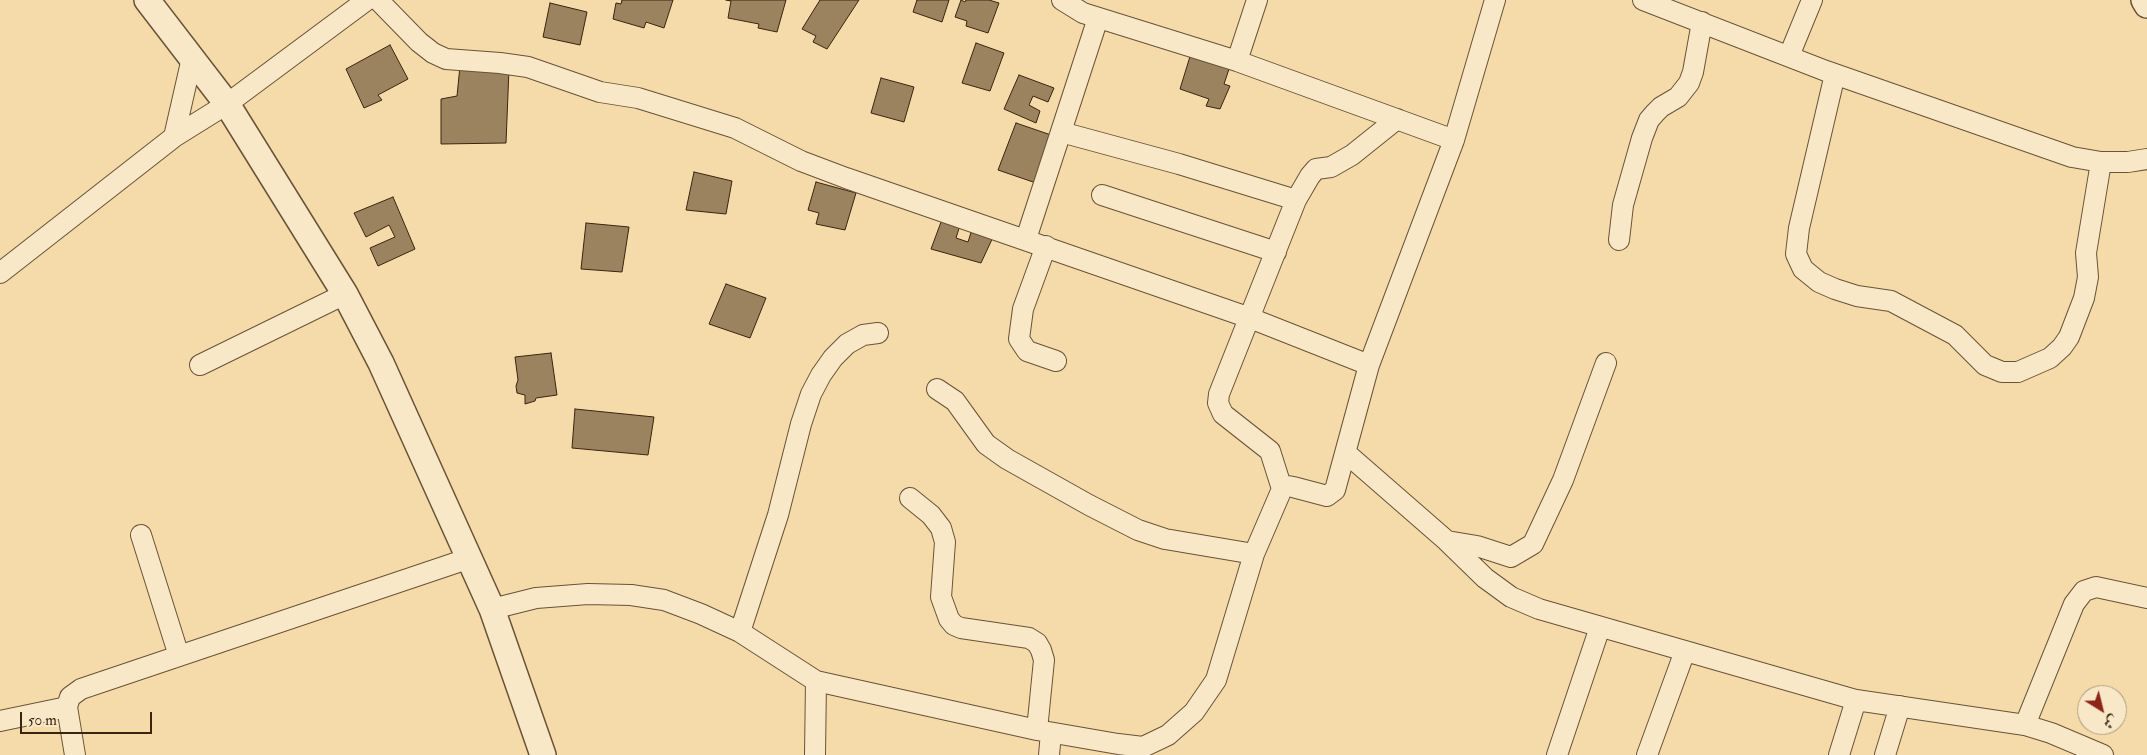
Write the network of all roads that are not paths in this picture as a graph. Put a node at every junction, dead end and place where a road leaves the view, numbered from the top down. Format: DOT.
graph roads {
  1 [pos="148,0"];
  2 [pos="367,0"];
  3 [pos="378,0"];
  4 [pos="1062,0"];
  5 [pos="1257,0"];
  6 [pos="1495,0"];
  7 [pos="1643,0"];
  8 [pos="1812,0"];
  9 [pos="2144,0"];
  10 [pos="2147,5"];
  11 [pos="1098,18"];
  12 [pos="1702,22"];
  13 [pos="1789,56"];
  14 [pos="192,58"];
  15 [pos="1237,61"];
  16 [pos="1835,74"];
  17 [pos="227,104"];
  18 [pos="1396,119"];
  19 [pos="1061,132"];
  20 [pos="174,137"];
  21 [pos="1454,140"];
  22 [pos="2147,159"];
  23 [pos="2101,162"];
  24 [pos="1102,195"];
  25 [pos="1296,200"];
  26 [pos="1026,239"];
  27 [pos="1619,240"];
  28 [pos="1046,246"];
  29 [pos="1276,252"];
  30 [pos="0,273"];
  31 [pos="345,294"];
  32 [pos="1250,318"];
  33 [pos="878,333"];
  34 [pos="1056,361"];
  35 [pos="1606,363"];
  36 [pos="200,365"];
  37 [pos="1369,365"];
  38 [pos="937,388"];
  39 [pos="1346,453"];
  40 [pos="1282,489"];
  41 [pos="910,498"];
  42 [pos="141,535"];
  43 [pos="1448,541"];
  44 [pos="1254,554"];
  45 [pos="470,558"];
  46 [pos="2147,598"];
  47 [pos="492,609"];
  48 [pos="1600,628"];
  49 [pos="740,632"];
  50 [pos="1685,651"];
  51 [pos="179,656"];
  52 [pos="816,681"];
  53 [pos="1856,700"];
  54 [pos="1900,706"];
  55 [pos="67,707"];
  56 [pos="0,721"];
  57 [pos="2025,725"];
  58 [pos="1044,731"];
  59 [pos="75,755"];
  60 [pos="543,755"];
  61 [pos="814,755"];
  62 [pos="1049,755"];
  63 [pos="1557,755"];
  64 [pos="1648,755"];
  65 [pos="1839,755"];
  66 [pos="1885,755"];
  67 [pos="2103,755"];
  1 -- 14 [label="street"];
  2 -- 17 [label="street"];
  3 -- 26 [label="street"];
  4 -- 11 [label="street"];
  5 -- 15 [label="street"];
  6 -- 21 [label="street"];
  7 -- 12 [label="street"];
  8 -- 13 [label="street"];
  9 -- 10 [label="street"];
  11 -- 15 [label="street"];
  11 -- 19 [label="street"];
  12 -- 13 [label="street"];
  12 -- 27 [label="street"];
  13 -- 16 [label="street"];
  14 -- 17 [label="street"];
  14 -- 20 [label="street"];
  15 -- 18 [label="street"];
  16 -- 23 [label="street"];
  16 -- 23 [label="street"];
  17 -- 20 [label="street"];
  17 -- 31 [label="street"];
  18 -- 21 [label="street"];
  18 -- 25 [label="street"];
  19 -- 25 [label="street"];
  19 -- 26 [label="street"];
  20 -- 30 [label="street"];
  21 -- 37 [label="street"];
  22 -- 23 [label="street"];
  24 -- 29 [label="street"];
  25 -- 29 [label="street"];
  26 -- 28 [label="street"];
  28 -- 32 [label="street"];
  28 -- 34 [label="street"];
  29 -- 32 [label="street"];
  31 -- 36 [label="street"];
  31 -- 45 [label="street"];
  32 -- 37 [label="street"];
  32 -- 40 [label="street"];
  33 -- 49 [label="street"];
  35 -- 43 [label="street"];
  37 -- 39 [label="street"];
  38 -- 44 [label="street"];
  39 -- 40 [label="street"];
  39 -- 43 [label="street"];
  40 -- 44 [label="street"];
  41 -- 58 [label="street"];
  42 -- 51 [label="street"];
  43 -- 48 [label="street"];
  44 -- 58 [label="street"];
  45 -- 47 [label="street"];
  45 -- 51 [label="street"];
  46 -- 57 [label="street"];
  47 -- 49 [label="street"];
  47 -- 60 [label="street"];
  48 -- 50 [label="street"];
  48 -- 63 [label="street"];
  49 -- 52 [label="street"];
  50 -- 53 [label="street"];
  50 -- 64 [label="street"];
  51 -- 55 [label="street"];
  52 -- 58 [label="street"];
  52 -- 61 [label="street"];
  53 -- 54 [label="street"];
  53 -- 65 [label="street"];
  54 -- 57 [label="street"];
  54 -- 66 [label="street"];
  55 -- 56 [label="street"];
  55 -- 59 [label="street"];
  57 -- 67 [label="street"];
  58 -- 62 [label="street"];
}
